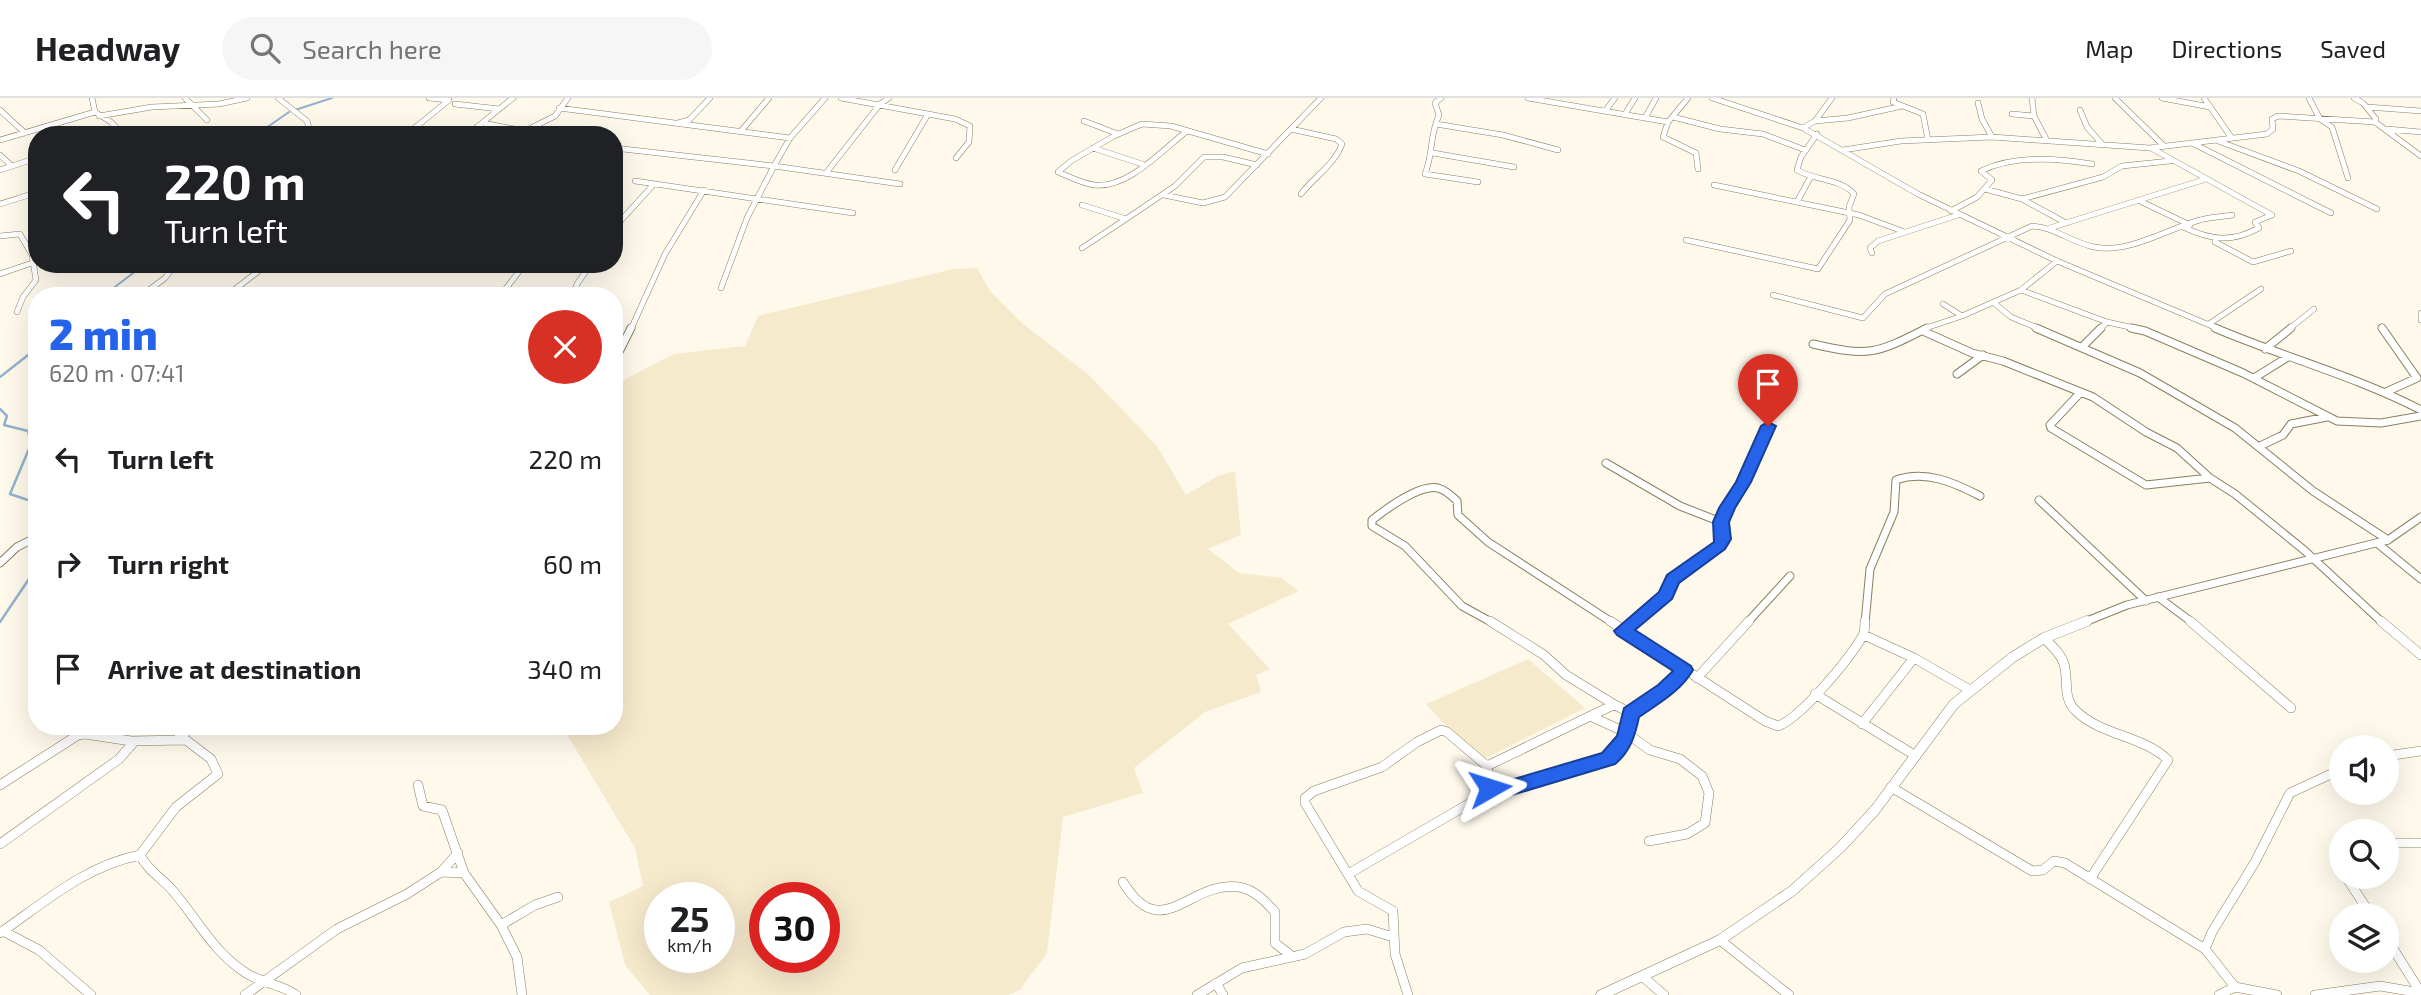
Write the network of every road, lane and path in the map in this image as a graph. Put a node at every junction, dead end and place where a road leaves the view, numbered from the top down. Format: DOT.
graph roads {
  1 [pos="92,98"];
  2 [pos="185,98"];
  3 [pos="247,98"];
  4 [pos="278,98"];
  5 [pos="429,98"];
  6 [pos="513,98"];
  7 [pos="568,98"];
  8 [pos="710,98"];
  9 [pos="769,98"];
  10 [pos="825,98"];
  11 [pos="841,98"];
  12 [pos="889,98"];
  13 [pos="1321,98"];
  14 [pos="1441,98"];
  15 [pos="1528,98"];
  16 [pos="1573,98"];
  17 [pos="1615,98"];
  18 [pos="1634,98"];
  19 [pos="1656,98"];
  20 [pos="1688,98"];
  21 [pos="1712,98"];
  22 [pos="1832,98"];
  23 [pos="1894,98"];
  24 [pos="2032,98"];
  25 [pos="2115,98"];
  26 [pos="2162,98"];
  27 [pos="2204,98"];
  28 [pos="2309,98"];
  29 [pos="2354,98"];
  30 [pos="1978,103"];
  31 [pos="455,104"];
  32 [pos="880,104"];
  33 [pos="194,106"];
  34 [pos="1567,106"];
  35 [pos="1902,106"];
  36 [pos="2210,107"];
  37 [pos="2367,107"];
  38 [pos="559,108"];
  39 [pos="499,109"];
  40 [pos="0,110"];
  41 [pos="2080,110"];
  42 [pos="1605,111"];
  43 [pos="2421,111"];
  44 [pos="97,114"];
  45 [pos="929,114"];
  46 [pos="1625,114"];
  47 [pos="2012,114"];
  48 [pos="2034,116"];
  49 [pos="1645,117"];
  50 [pos="2320,118"];
  51 [pos="1671,119"];
  52 [pos="207,120"];
  53 [pos="1084,121"];
  54 [pos="1815,121"];
  55 [pos="483,122"];
  56 [pos="2375,122"];
  57 [pos="690,123"];
  58 [pos="1436,124"];
  59 [pos="52,126"];
  60 [pos="115,126"];
  61 [pos="308,126"];
  62 [pos="417,126"];
  63 [pos="478,126"];
  64 [pos="505,126"];
  65 [pos="537,126"];
  66 [pos="1803,128"];
  67 [pos="1291,129"];
  68 [pos="2386,129"];
  69 [pos="741,131"];
  70 [pos="1186,131"];
  71 [pos="28,132"];
  72 [pos="2421,132"];
  73 [pos="25,133"];
  74 [pos="1118,134"];
  75 [pos="1817,134"];
  76 [pos="1992,137"];
  77 [pos="2231,137"];
  78 [pos="790,138"];
  79 [pos="2046,139"];
  80 [pos="2211,139"];
  81 [pos="0,140"];
  82 [pos="1928,140"];
  83 [pos="2191,143"];
  84 [pos="2102,144"];
  85 [pos="2164,146"];
  86 [pos="1093,148"];
  87 [pos="2150,148"];
  88 [pos="623,149"];
  89 [pos="1558,150"];
  90 [pos="1805,150"];
  91 [pos="1842,150"];
  92 [pos="1256,152"];
  93 [pos="1433,153"];
  94 [pos="1268,154"];
  95 [pos="0,155"];
  96 [pos="2421,156"];
  97 [pos="956,158"];
  98 [pos="1229,158"];
  99 [pos="2171,160"];
  100 [pos="28,161"];
  101 [pos="1142,164"];
  102 [pos="2092,164"];
  103 [pos="1257,165"];
  104 [pos="12,166"];
  105 [pos="774,166"];
  106 [pos="1514,167"];
  107 [pos="1698,169"];
  108 [pos="0,170"];
  109 [pos="895,170"];
  110 [pos="827,173"];
  111 [pos="1810,178"];
  112 [pos="2348,178"];
  113 [pos="2206,179"];
  114 [pos="635,181"];
  115 [pos="1478,182"];
  116 [pos="654,184"];
  117 [pos="900,184"];
  118 [pos="1714,185"];
  119 [pos="1985,189"];
  120 [pos="704,190"];
  121 [pos="1301,194"];
  122 [pos="28,195"];
  123 [pos="1164,195"];
  124 [pos="757,197"];
  125 [pos="2022,198"];
  126 [pos="2141,201"];
  127 [pos="1797,202"];
  128 [pos="0,204"];
  129 [pos="1082,205"];
  130 [pos="2377,209"];
  131 [pos="1951,211"];
  132 [pos="853,213"];
  133 [pos="1851,213"];
  134 [pos="2330,213"];
  135 [pos="1958,215"];
  136 [pos="2232,215"];
  137 [pos="623,218"];
  138 [pos="1126,219"];
  139 [pos="2066,223"];
  140 [pos="2186,226"];
  141 [pos="2050,228"];
  142 [pos="1902,231"];
  143 [pos="0,236"];
  144 [pos="2006,238"];
  145 [pos="1686,240"];
  146 [pos="2214,242"];
  147 [pos="28,245"];
  148 [pos="1082,248"];
  149 [pos="2291,251"];
  150 [pos="1872,253"];
  151 [pos="2057,261"];
  152 [pos="28,264"];
  153 [pos="168,273"];
  154 [pos="256,273"];
  155 [pos="518,273"];
  156 [pos="0,274"];
  157 [pos="152,287"];
  158 [pos="236,287"];
  159 [pos="507,287"];
  160 [pos="721,288"];
  161 [pos="2261,289"];
  162 [pos="28,290"];
  163 [pos="2021,290"];
  164 [pos="1773,295"];
  165 [pos="1994,303"];
  166 [pos="1943,304"];
  167 [pos="2314,309"];
  168 [pos="17,312"];
  169 [pos="2421,313"];
  170 [pos="1962,316"];
  171 [pos="2421,320"];
  172 [pos="2107,322"];
  173 [pos="2209,324"];
  174 [pos="2382,327"];
  175 [pos="1923,331"];
  176 [pos="1813,344"];
  177 [pos="2083,346"];
  178 [pos="623,347"];
  179 [pos="2266,349"];
  180 [pos="1983,355"];
  181 [pos="2288,357"];
  182 [pos="1957,374"];
  183 [pos="2254,379"];
  184 [pos="2386,392"];
  185 [pos="2080,393"];
  186 [pos="2421,410"];
  187 [pos="2421,416"];
  188 [pos="2327,417"];
  189 [pos="1768,426"];
  190 [pos="2260,446"];
  191 [pos="1606,463"];
  192 [pos="2210,478"];
  193 [pos="1980,496"];
  194 [pos="2039,500"];
  195 [pos="2421,517"];
  196 [pos="1721,522"];
  197 [pos="2388,540"];
  198 [pos="28,542"];
  199 [pos="2377,543"];
  200 [pos="2314,560"];
  201 [pos="0,563"];
  202 [pos="1790,576"];
  203 [pos="2421,579"];
  204 [pos="2158,597"];
  205 [pos="2146,601"];
  206 [pos="1623,631"];
  207 [pos="1864,635"];
  208 [pos="2043,638"];
  209 [pos="2421,655"];
  210 [pos="1914,658"];
  211 [pos="1685,670"];
  212 [pos="1697,678"];
  213 [pos="1970,690"];
  214 [pos="1815,694"];
  215 [pos="1615,705"];
  216 [pos="2291,708"];
  217 [pos="1631,713"];
  218 [pos="1590,716"];
  219 [pos="1862,724"];
  220 [pos="1627,733"];
  221 [pos="78,735"];
  222 [pos="106,735"];
  223 [pos="182,735"];
  224 [pos="179,737"];
  225 [pos="134,741"];
  226 [pos="2421,751"];
  227 [pos="2399,754"];
  228 [pos="1916,756"];
  229 [pos="1487,766"];
  230 [pos="2329,775"];
  231 [pos="0,785"];
  232 [pos="418,785"];
  233 [pos="1891,787"];
  234 [pos="1492,793"];
  235 [pos="1649,841"];
  236 [pos="2399,843"];
  237 [pos="2421,843"];
  238 [pos="0,844"];
  239 [pos="458,853"];
  240 [pos="140,855"];
  241 [pos="441,872"];
  242 [pos="464,873"];
  243 [pos="1348,874"];
  244 [pos="2090,879"];
  245 [pos="1123,882"];
  246 [pos="558,897"];
  247 [pos="501,925"];
  248 [pos="2,932"];
  249 [pos="1393,937"];
  250 [pos="1720,940"];
  251 [pos="2205,949"];
  252 [pos="1293,957"];
  253 [pos="2399,958"];
  254 [pos="1643,976"];
  255 [pos="265,982"];
  256 [pos="1216,983"];
  257 [pos="2235,987"];
  258 [pos="2421,993"];
  259 [pos="90,995"];
  260 [pos="245,995"];
  261 [pos="296,995"];
  262 [pos="522,995"];
  263 [pos="1197,995"];
  264 [pos="1223,995"];
  265 [pos="1408,995"];
  266 [pos="1601,995"];
  267 [pos="1664,995"];
  268 [pos="1789,995"];
  269 [pos="2219,995"];
  270 [pos="2277,995"];
  271 [pos="2315,995"];
  1 -- 44 [label="street"];
  2 -- 33 [label="street"];
  3 -- 33 [label="street"];
  4 -- 61 [label="street"];
  5 -- 62 [label="street"];
  6 -- 39 [label="street"];
  7 -- 38 [label="street"];
  8 -- 57 [label="street"];
  9 -- 69 [label="street"];
  10 -- 78 [label="street"];
  11 -- 32 [label="street"];
  12 -- 32 [label="street"];
  13 -- 67 [label="street"];
  14 -- 58 [label="street"];
  15 -- 34 [label="street"];
  16 -- 34 [label="street"];
  17 -- 42 [label="street"];
  18 -- 46 [label="street"];
  19 -- 49 [label="street"];
  20 -- 51 [label="street"];
  21 -- 66 [label="street"];
  22 -- 54 [label="street"];
  23 -- 35 [label="street"];
  24 -- 48 [label="street"];
  25 -- 85 [label="street"];
  26 -- 36 [label="street"];
  27 -- 36 [label="street"];
  28 -- 50 [label="street"];
  29 -- 37 [label="street"];
  30 -- 76 [label="street"];
  31 -- 39 [label="street"];
  32 -- 45 [label="street"];
  32 -- 110 [label="street"];
  33 -- 44 [label="street"];
  33 -- 52 [label="street"];
  34 -- 42 [label="street"];
  35 -- 54 [label="street"];
  35 -- 82 [label="street"];
  36 -- 77 [label="street"];
  37 -- 43 [label="street"];
  37 -- 56 [label="street"];
  38 -- 57 [label="street"];
  38 -- 65 [label="street"];
  39 -- 55 [label="street"];
  40 -- 73 [label="street"];
  41 -- 84 [label="street"];
  42 -- 46 [label="street"];
  44 -- 59 [label="street"];
  44 -- 60 [label="street"];
  45 -- 97 [label="street"];
  45 -- 109 [label="street"];
  46 -- 49 [label="street"];
  47 -- 48 [label="street"];
  48 -- 79 [label="street"];
  49 -- 51 [label="street"];
  50 -- 56 [label="street"];
  50 -- 77 [label="street"];
  50 -- 112 [label="street"];
  51 -- 90 [label="street"];
  51 -- 107 [label="street"];
  53 -- 74 [label="street"];
  54 -- 66 [label="street"];
  55 -- 63 [label="street"];
  55 -- 64 [label="street"];
  56 -- 68 [label="street"];
  57 -- 69 [label="street"];
  58 -- 89 [label="street"];
  58 -- 93 [label="street"];
  66 -- 75 [label="street"];
  67 -- 94 [label="street"];
  67 -- 121 [label="street"];
  68 -- 72 [label="street"];
  68 -- 96 [label="street"];
  69 -- 78 [label="street"];
  70 -- 74 [label="street"];
  70 -- 92 [label="street"];
  70 -- 101 [label="street"];
  71 -- 73 [label="street"];
  73 -- 81 [label="street"];
  74 -- 86 [label="street"];
  75 -- 90 [label="street"];
  75 -- 91 [label="street"];
  76 -- 79 [label="street"];
  76 -- 82 [label="street"];
  77 -- 80 [label="street"];
  78 -- 105 [label="street"];
  79 -- 84 [label="street"];
  80 -- 83 [label="street"];
  80 -- 130 [label="street"];
  82 -- 91 [label="street"];
  83 -- 85 [label="street"];
  83 -- 134 [label="street"];
  84 -- 87 [label="street"];
  85 -- 87 [label="street"];
  86 -- 101 [label="street"];
  86 -- 101 [label="street"];
  87 -- 99 [label="street"];
  88 -- 105 [label="street"];
  90 -- 111 [label="street"];
  91 -- 131 [label="street"];
  92 -- 94 [label="street"];
  92 -- 98 [label="street"];
  93 -- 106 [label="street"];
  93 -- 115 [label="street"];
  94 -- 103 [label="street"];
  95 -- 104 [label="street"];
  98 -- 103 [label="street"];
  98 -- 123 [label="street"];
  99 -- 113 [label="street"];
  99 -- 125 [label="street"];
  100 -- 104 [label="street"];
  102 -- 119 [label="street"];
  103 -- 123 [label="street"];
  104 -- 108 [label="street"];
  105 -- 110 [label="street"];
  105 -- 124 [label="street"];
  110 -- 117 [label="street"];
  111 -- 127 [label="street"];
  111 -- 133 [label="street"];
  113 -- 126 [label="street"];
  113 -- 146 [label="street"];
  114 -- 116 [label="street"];
  116 -- 120 [label="street"];
  116 -- 137 [label="street"];
  118 -- 127 [label="street"];
  119 -- 125 [label="street"];
  119 -- 131 [label="street"];
  120 -- 124 [label="street"];
  120 -- 178 [label="street"];
  122 -- 128 [label="street"];
  123 -- 138 [label="street"];
  124 -- 132 [label="street"];
  124 -- 160 [label="street"];
  125 -- 139 [label="street"];
  126 -- 139 [label="street"];
  126 -- 140 [label="street"];
  127 -- 133 [label="street"];
  129 -- 138 [label="street"];
  131 -- 135 [label="street"];
  133 -- 142 [label="street"];
  133 -- 145 [label="street"];
  135 -- 142 [label="street"];
  135 -- 144 [label="street"];
  136 -- 140 [label="street"];
  138 -- 148 [label="street"];
  139 -- 141 [label="street"];
  140 -- 141 [label="street"];
  140 -- 146 [label="street"];
  141 -- 144 [label="street"];
  142 -- 150 [label="street"];
  143 -- 147 [label="street"];
  144 -- 151 [label="street"];
  144 -- 164 [label="street"];
  146 -- 149 [label="street"];
  151 -- 163 [label="street"];
  151 -- 173 [label="street"];
  152 -- 156 [label="street"];
  153 -- 157 [label="street"];
  154 -- 158 [label="street"];
  155 -- 159 [label="street"];
  161 -- 173 [label="street"];
  162 -- 168 [label="street"];
  163 -- 165 [label="street"];
  163 -- 172 [label="street"];
  165 -- 170 [label="street"];
  165 -- 177 [label="street"];
  166 -- 170 [label="street"];
  167 -- 179 [label="street"];
  169 -- 171 [label="street"];
  170 -- 175 [label="street"];
  172 -- 177 [label="street"];
  172 -- 183 [label="street"];
  173 -- 179 [label="street"];
  174 -- 184 [label="street"];
  175 -- 176 [label="street"];
  175 -- 180 [label="street"];
  177 -- 190 [label="street"];
  179 -- 181 [label="street"];
  180 -- 182 [label="street"];
  180 -- 185 [label="street"];
  181 -- 183 [label="street"];
  181 -- 184 [label="street"];
  183 -- 188 [label="street"];
  184 -- 186 [label="street"];
  185 -- 192 [label="street"];
  185 -- 192 [label="street"];
  187 -- 188 [label="street"];
  188 -- 190 [label="street"];
  189 -- 196 [label="street"];
  190 -- 197 [label="street"];
  191 -- 196 [label="street"];
  192 -- 200 [label="street"];
  193 -- 207 [label="street"];
  194 -- 205 [label="street"];
  195 -- 197 [label="street"];
  196 -- 206 [label="street"];
  197 -- 199 [label="street"];
  198 -- 201 [label="street"];
  199 -- 200 [label="street"];
  199 -- 203 [label="street"];
  200 -- 204 [label="street"];
  200 -- 209 [label="street"];
  202 -- 212 [label="street"];
  204 -- 205 [label="street"];
  204 -- 216 [label="street"];
  205 -- 208 [label="street"];
  206 -- 211 [label="street"];
  206 -- 215 [label="street"];
  207 -- 210 [label="street"];
  207 -- 214 [label="street"];
  208 -- 213 [label="street"];
  208 -- 244 [label="street"];
  210 -- 213 [label="street"];
  210 -- 219 [label="street"];
  211 -- 212 [label="street"];
  211 -- 217 [label="street"];
  212 -- 214 [label="street"];
  213 -- 228 [label="street"];
  214 -- 219 [label="street"];
  215 -- 217 [label="street"];
  215 -- 218 [label="street"];
  217 -- 220 [label="street"];
  218 -- 220 [label="street"];
  218 -- 229 [label="street"];
  219 -- 228 [label="street"];
  220 -- 234 [label="street"];
  220 -- 235 [label="street"];
  221 -- 231 [label="street"];
  222 -- 225 [label="street"];
  223 -- 224 [label="street"];
  224 -- 225 [label="street"];
  224 -- 240 [label="street"];
  225 -- 238 [label="street"];
  226 -- 227 [label="street"];
  228 -- 233 [label="street"];
  229 -- 234 [label="street"];
  229 -- 243 [label="street"];
  230 -- 251 [label="street"];
  232 -- 239 [label="street"];
  233 -- 244 [label="street"];
  233 -- 250 [label="street"];
  234 -- 243 [label="street"];
  236 -- 237 [label="street"];
  239 -- 241 [label="street"];
  239 -- 242 [label="street"];
  240 -- 248 [label="street"];
  240 -- 255 [label="street"];
  241 -- 242 [label="street"];
  241 -- 255 [label="street"];
  242 -- 247 [label="street"];
  243 -- 249 [label="street"];
  244 -- 251 [label="street"];
  245 -- 252 [label="street"];
  246 -- 247 [label="street"];
  247 -- 262 [label="street"];
  248 -- 259 [label="street"];
  249 -- 252 [label="street"];
  249 -- 265 [label="street"];
  250 -- 254 [label="street"];
  250 -- 268 [label="street"];
  251 -- 257 [label="street"];
  252 -- 256 [label="street"];
  253 -- 258 [label="street"];
  254 -- 266 [label="street"];
  254 -- 267 [label="street"];
  255 -- 260 [label="street"];
  255 -- 261 [label="street"];
  256 -- 263 [label="street"];
  256 -- 264 [label="street"];
  257 -- 269 [label="street"];
  257 -- 270 [label="street"];
  258 -- 271 [label="street"];
}
